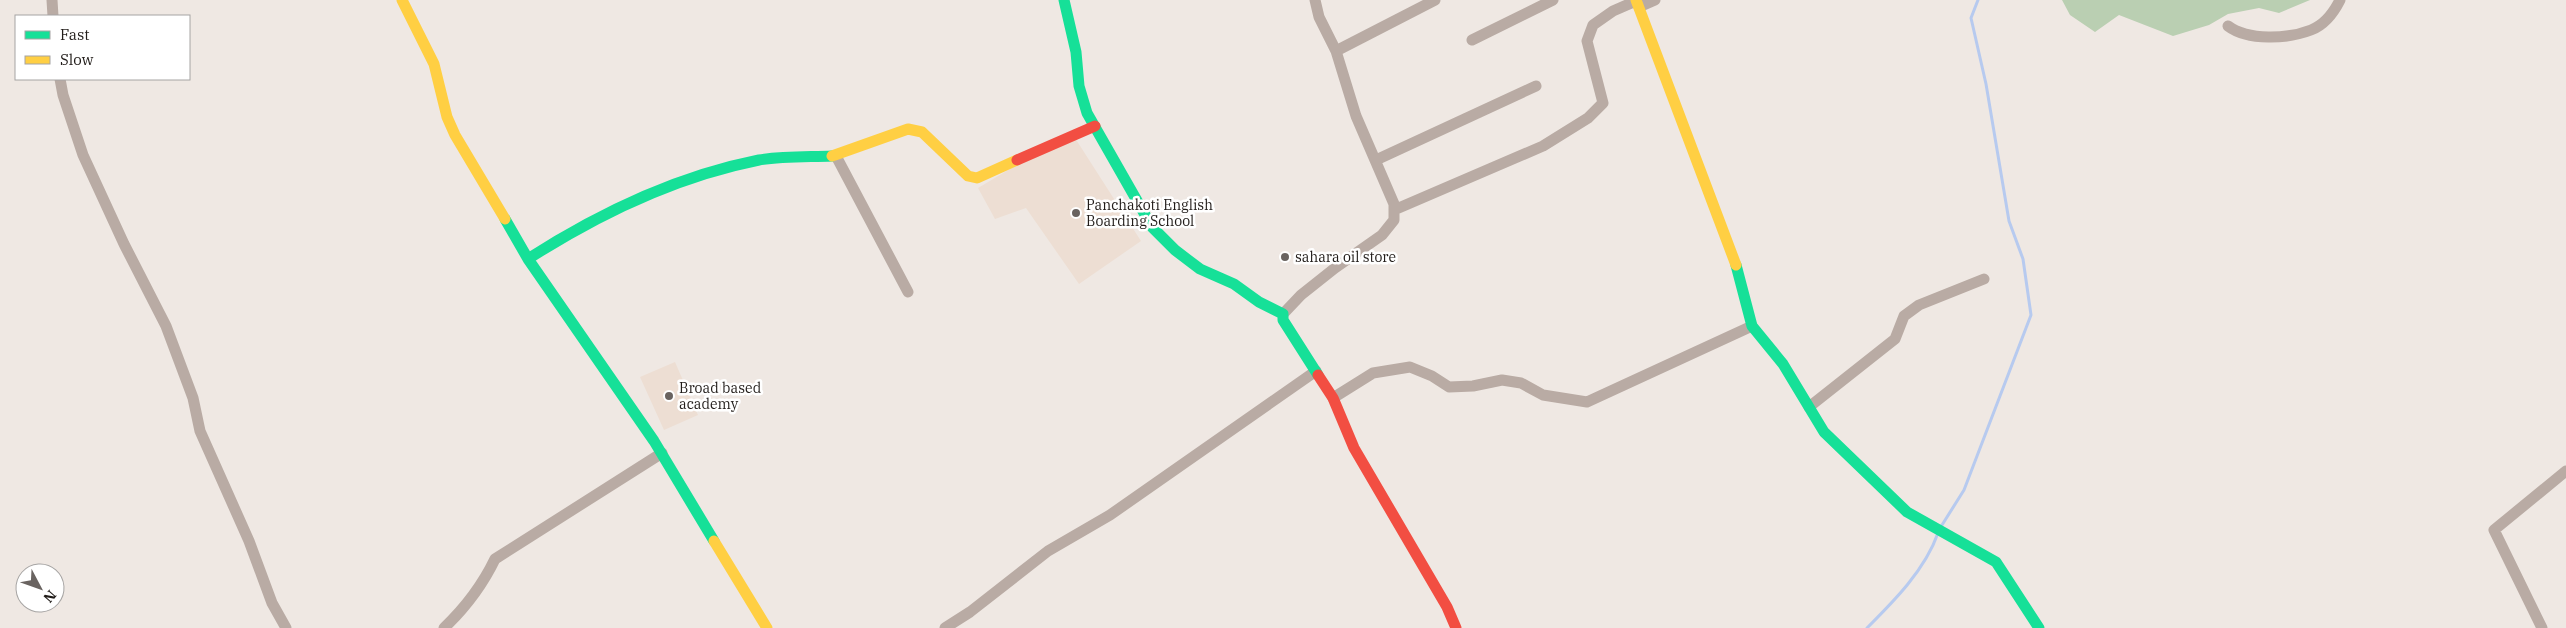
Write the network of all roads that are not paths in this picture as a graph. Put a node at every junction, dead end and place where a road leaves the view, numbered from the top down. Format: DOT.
graph roads {
  1 [pos="52,0"];
  2 [pos="1064,0"];
  3 [pos="1315,0"];
  4 [pos="1435,0"];
  5 [pos="1553,0"];
  6 [pos="1654,0"];
  7 [pos="2340,0"];
  8 [pos="405,1"];
  9 [pos="1637,3"];
  10 [pos="53,15"];
  11 [pos="2228,26"];
  12 [pos="1472,40"];
  13 [pos="1336,51"];
  14 [pos="60,80"];
  15 [pos="1536,86"];
  16 [pos="1095,126"];
  17 [pos="836,156"];
  18 [pos="1376,160"];
  19 [pos="1394,210"];
  20 [pos="528,259"];
  21 [pos="1984,279"];
  22 [pos="908,292"];
  23 [pos="1283,314"];
  24 [pos="1752,326"];
  25 [pos="1316,371"];
  26 [pos="1334,398"];
  27 [pos="1809,407"];
  28 [pos="662,453"];
  29 [pos="2566,471"];
  30 [pos="286,628"];
  31 [pos="444,628"];
  32 [pos="767,628"];
  33 [pos="945,628"];
  34 [pos="1456,628"];
  35 [pos="2039,628"];
  36 [pos="2542,628"];
  1 -- 10 [label="street"];
  2 -- 16 [label="street"];
  3 -- 13 [label="street"];
  4 -- 13 [label="street"];
  5 -- 12 [label="street"];
  6 -- 9 [label="street"];
  7 -- 11 [label="street"];
  8 -- 20 [label="street"];
  9 -- 19 [label="street"];
  9 -- 24 [label="street"];
  13 -- 18 [label="street"];
  14 -- 30 [label="street"];
  15 -- 18 [label="street"];
  16 -- 17 [label="street"];
  16 -- 23 [label="street"];
  17 -- 20 [label="street"];
  17 -- 22 [label="street"];
  18 -- 19 [label="street"];
  19 -- 23 [label="street"];
  20 -- 28 [label="street"];
  21 -- 27 [label="street"];
  23 -- 25 [label="street"];
  24 -- 26 [label="street"];
  24 -- 27 [label="street"];
  25 -- 26 [label="street"];
  25 -- 33 [label="street"];
  26 -- 34 [label="street"];
  27 -- 35 [label="street"];
  28 -- 31 [label="street"];
  28 -- 32 [label="street"];
  29 -- 36 [label="street"];
}
